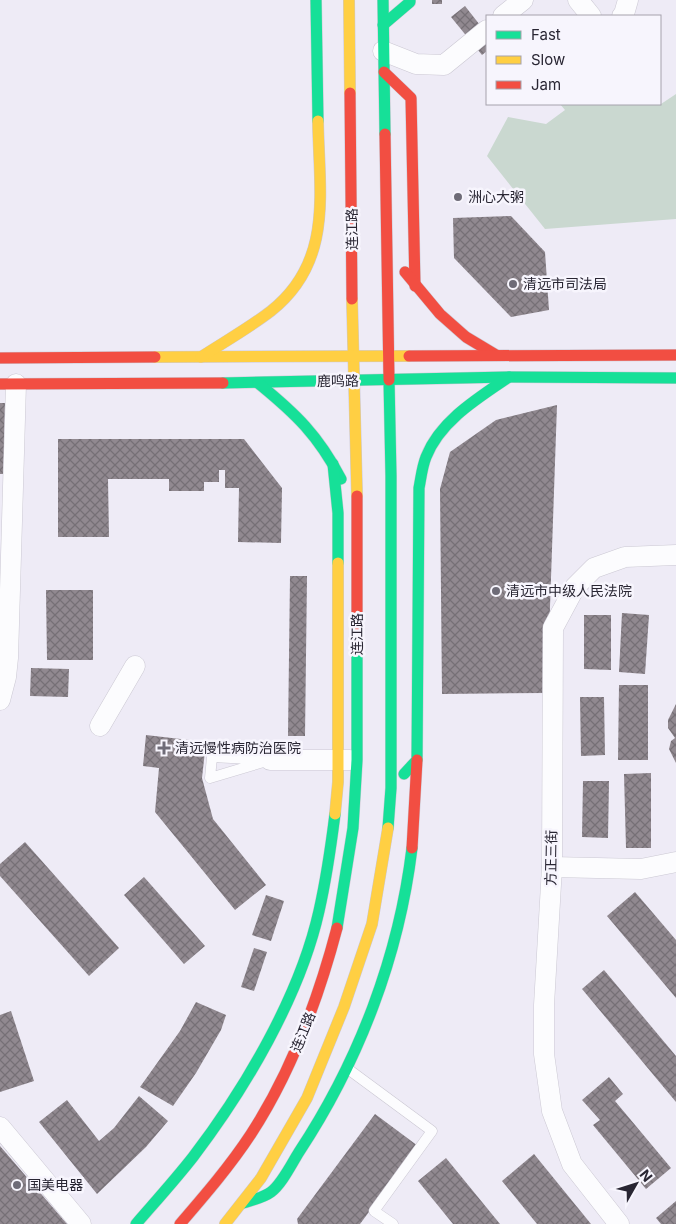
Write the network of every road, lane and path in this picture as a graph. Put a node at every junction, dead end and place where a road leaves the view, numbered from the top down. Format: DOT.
graph roads {
  1 [pos="316,0"];
  2 [pos="349,0"];
  3 [pos="383,0"];
  4 [pos="410,0"];
  5 [pos="500,0"];
  6 [pos="523,0"];
  7 [pos="578,0"];
  8 [pos="628,0"];
  9 [pos="497,15"];
  10 [pos="504,15"];
  11 [pos="590,15"];
  12 [pos="623,15"];
  13 [pos="349,22"];
  14 [pos="383,26"];
  15 [pos="486,31"];
  16 [pos="384,51"];
  17 [pos="317,54"];
  18 [pos="384,72"];
  19 [pos="386,248"];
  20 [pos="415,286"];
  21 [pos="389,355"];
  22 [pos="498,355"];
  23 [pos="676,355"];
  24 [pos="353,356"];
  25 [pos="201,357"];
  26 [pos="0,358"];
  27 [pos="509,377"];
  28 [pos="676,378"];
  29 [pos="389,380"];
  30 [pos="354,381"];
  31 [pos="258,383"];
  32 [pos="8,384"];
  33 [pos="333,464"];
  34 [pos="357,510"];
  35 [pos="405,540"];
  36 [pos="676,555"];
  37 [pos="135,666"];
  38 [pos="0,700"];
  39 [pos="100,726"];
  40 [pos="270,760"];
  41 [pos="348,760"];
  42 [pos="417,760"];
  43 [pos="391,788"];
  44 [pos="416,809"];
  45 [pos="676,862"];
  46 [pos="552,867"];
  47 [pos="361,959"];
  48 [pos="386,967"];
  49 [pos="346,1068"];
  50 [pos="0,1127"];
  51 [pos="243,1203"];
  52 [pos="81,1224"];
  53 [pos="136,1224"];
  54 [pos="180,1224"];
  55 [pos="225,1224"];
  56 [pos="393,1224"];
  57 [pos="619,1224"];
  1 -- 17 [label="main road"];
  2 -- 13 [label="main road, 连江路"];
  3 -- 14 [label="main road, 连江路"];
  4 -- 14 [label="main road"];
  5 -- 9 [label="street"];
  6 -- 10 [label="street"];
  7 -- 11 [label="street"];
  8 -- 12 [label="street"];
  13 -- 17 [label="main road"];
  13 -- 24 [label="main road, 连江路"];
  14 -- 16 [label="main road, 连江路"];
  15 -- 16 [label="street"];
  16 -- 18 [label="main road, 连江路"];
  17 -- 25 [label="main road"];
  18 -- 19 [label="main road, 连江路"];
  18 -- 20 [label="main road"];
  19 -- 20 [label="main road"];
  19 -- 21 [label="main road, 连江路"];
  20 -- 22 [label="main road"];
  21 -- 22 [label="main road, 鹿鸣路"];
  21 -- 24 [label="main road, 鹿鸣路"];
  21 -- 29 [label="main road, 连江路"];
  22 -- 23 [label="main road, 鹿鸣路"];
  24 -- 25 [label="main road, 鹿鸣路"];
  24 -- 30 [label="main road, 连江路"];
  25 -- 26 [label="main road, 鹿鸣路"];
  27 -- 28 [label="main road, 鹿鸣路"];
  27 -- 29 [label="main road, 鹿鸣路"];
  27 -- 35 [label="main road"];
  29 -- 30 [label="main road, 鹿鸣路"];
  29 -- 35 [label="main road, 连江路"];
  30 -- 31 [label="main road, 鹿鸣路"];
  30 -- 34 [label="main road, 连江路"];
  31 -- 32 [label="main road, 鹿鸣路"];
  31 -- 33 [label="main road"];
  32 -- 38 [label="street"];
  33 -- 34 [label="main road"];
  33 -- 41 [label="main road"];
  34 -- 41 [label="main road, 连江路"];
  35 -- 42 [label="main road"];
  35 -- 43 [label="main road, 连江路"];
  36 -- 46 [label="street, 方正三街"];
  37 -- 39 [label="street"];
  40 -- 40 [label="lane"];
  40 -- 41 [label="street"];
  41 -- 53 [label="main road"];
  41 -- 54 [label="main road, 连江路"];
  42 -- 43 [label="main road"];
  42 -- 44 [label="main road"];
  43 -- 44 [label="street"];
  43 -- 47 [label="main road, 连江路"];
  44 -- 48 [label="main road"];
  45 -- 46 [label="street"];
  46 -- 57 [label="street, 方正三街"];
  47 -- 48 [label="street"];
  47 -- 51 [label="main road, 连江路"];
  48 -- 49 [label="main road"];
  49 -- 51 [label="main road"];
  49 -- 56 [label="lane"];
  50 -- 52 [label="street"];
  51 -- 55 [label="main road, 连江路"];
}
